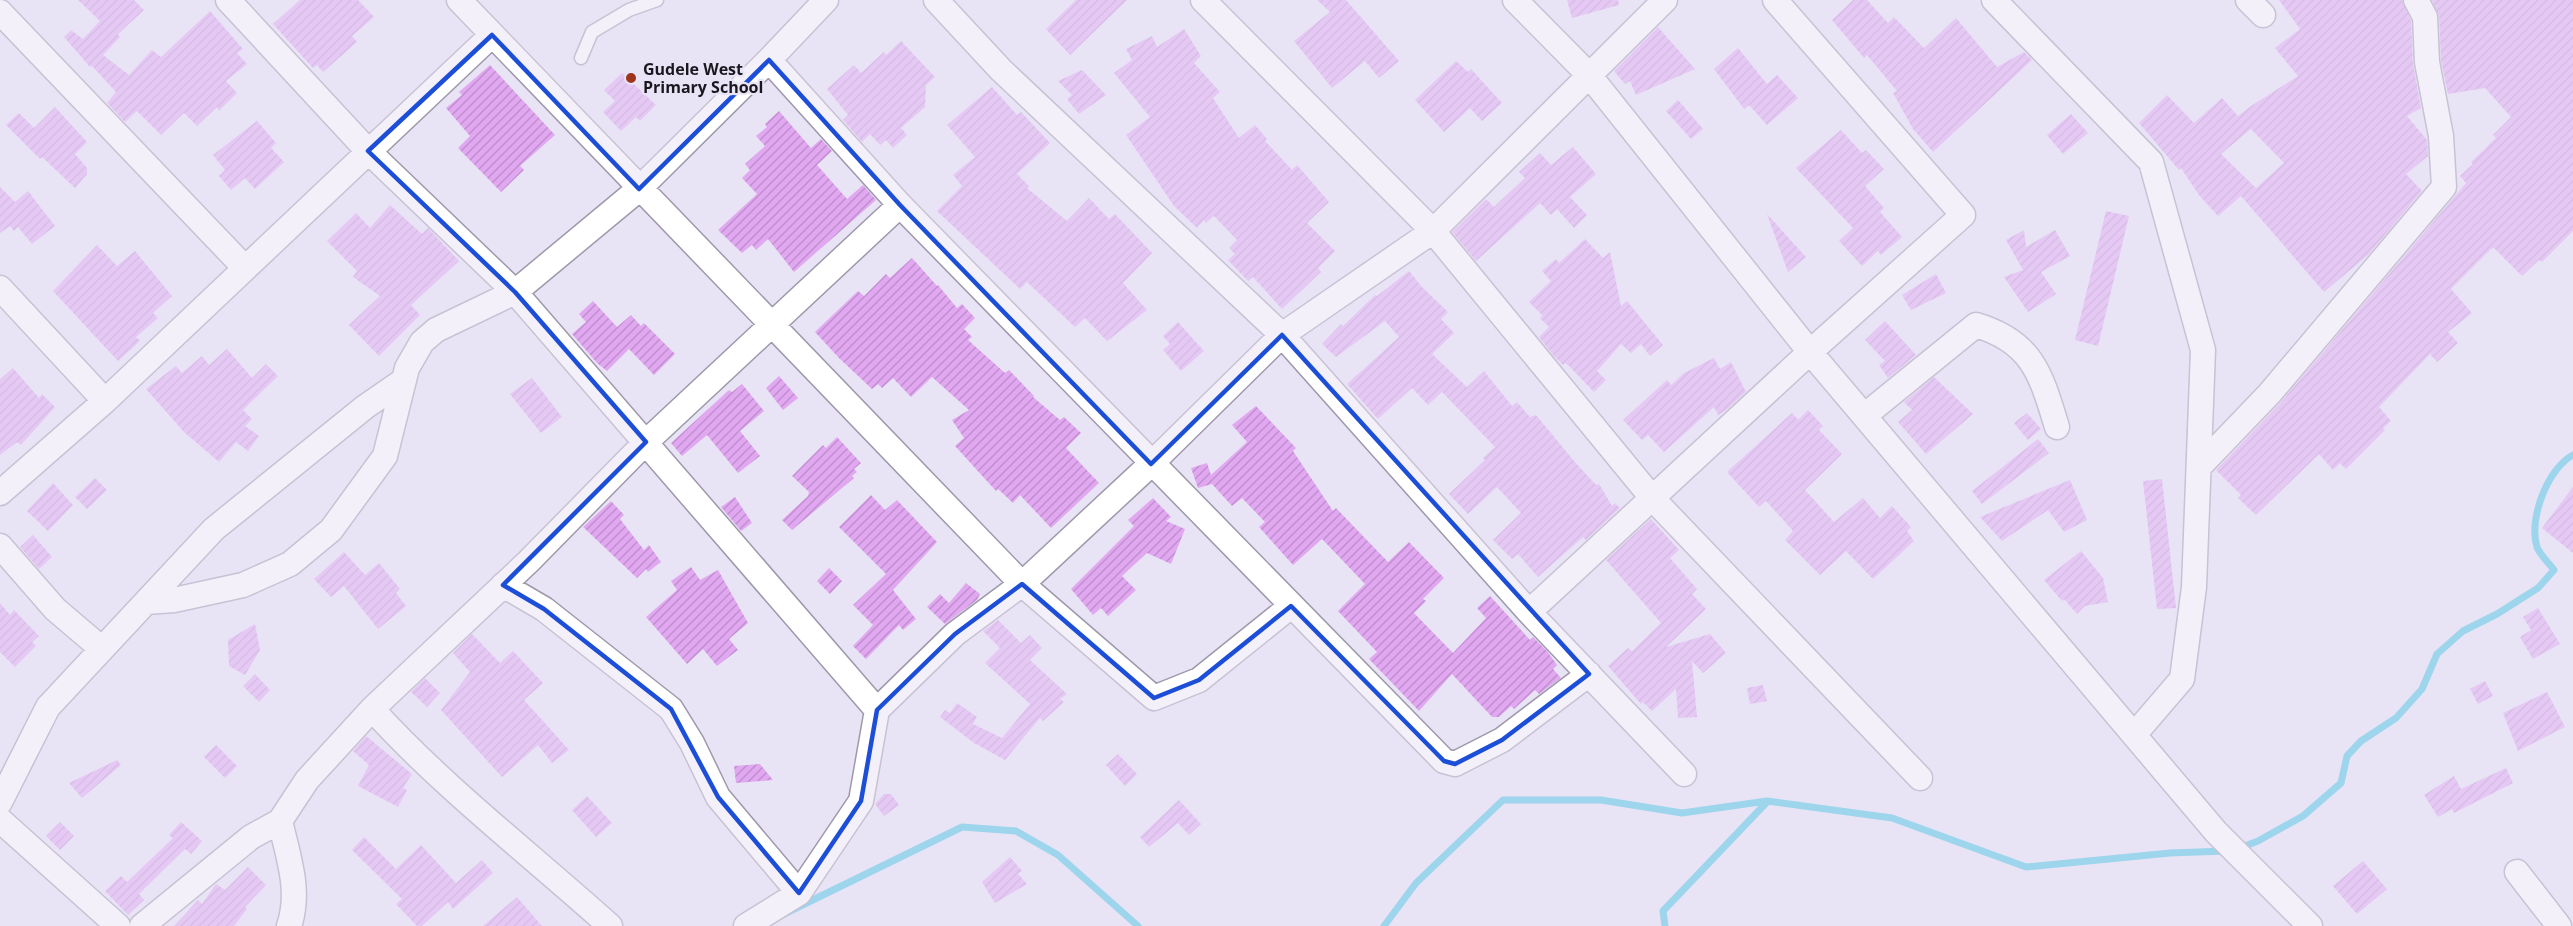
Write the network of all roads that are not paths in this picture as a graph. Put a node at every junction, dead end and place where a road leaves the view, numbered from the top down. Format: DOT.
graph roads {
  1 [pos="228,0"];
  2 [pos="459,0"];
  3 [pos="657,0"];
  4 [pos="826,0"];
  5 [pos="936,0"];
  6 [pos="1203,0"];
  7 [pos="1515,0"];
  8 [pos="1665,0"];
  9 [pos="1775,0"];
  10 [pos="1994,0"];
  11 [pos="2416,0"];
  12 [pos="0,12"];
  13 [pos="492,35"];
  14 [pos="581,58"];
  15 [pos="769,60"];
  16 [pos="1589,75"];
  17 [pos="368,151"];
  18 [pos="639,189"];
  19 [pos="900,205"];
  20 [pos="1433,231"];
  21 [pos="245,268"];
  22 [pos="0,288"];
  23 [pos="515,292"];
  24 [pos="772,323"];
  25 [pos="1282,335"];
  26 [pos="1810,352"];
  27 [pos="404,380"];
  28 [pos="105,401"];
  29 [pos="1864,416"];
  30 [pos="2057,427"];
  31 [pos="646,442"];
  32 [pos="1151,464"];
  33 [pos="2199,467"];
  34 [pos="0,494"];
  35 [pos="1653,499"];
  36 [pos="0,546"];
  37 [pos="1022,584"];
  38 [pos="502,585"];
  39 [pos="146,602"];
  40 [pos="1292,606"];
  41 [pos="1529,612"];
  42 [pos="102,649"];
  43 [pos="1589,674"];
  44 [pos="372,709"];
  45 [pos="877,710"];
  46 [pos="2134,735"];
  47 [pos="1684,774"];
  48 [pos="1920,778"];
  49 [pos="0,802"];
  50 [pos="0,820"];
  51 [pos="280,821"];
  52 [pos="2517,872"];
  53 [pos="799,893"];
  54 [pos="118,926"];
  55 [pos="142,926"];
  56 [pos="289,926"];
  57 [pos="610,926"];
  58 [pos="746,926"];
  59 [pos="2310,926"];
  60 [pos="2559,926"];
  1 -- 17 [label="street"];
  2 -- 13 [label="street"];
  3 -- 14 [label="lane"];
  4 -- 15 [label="street"];
  5 -- 25 [label="street"];
  6 -- 20 [label="street"];
  7 -- 16 [label="street"];
  8 -- 16 [label="street"];
  9 -- 26 [label="street"];
  10 -- 33 [label="street"];
  11 -- 33 [label="street"];
  12 -- 21 [label="street"];
  13 -- 17 [label="street"];
  13 -- 18 [label="street"];
  15 -- 18 [label="street"];
  15 -- 19 [label="street"];
  16 -- 20 [label="street"];
  16 -- 26 [label="street"];
  17 -- 21 [label="street"];
  17 -- 23 [label="street"];
  18 -- 23 [label="street"];
  18 -- 24 [label="street"];
  19 -- 24 [label="street"];
  19 -- 32 [label="street"];
  20 -- 25 [label="street"];
  20 -- 35 [label="street"];
  21 -- 28 [label="street"];
  22 -- 28 [label="street"];
  23 -- 27 [label="street"];
  23 -- 31 [label="street"];
  24 -- 31 [label="street"];
  24 -- 37 [label="street"];
  25 -- 32 [label="street"];
  25 -- 41 [label="street"];
  26 -- 29 [label="street"];
  26 -- 35 [label="street"];
  27 -- 39 [label="street"];
  27 -- 39 [label="street"];
  28 -- 34 [label="street"];
  29 -- 30 [label="street"];
  29 -- 46 [label="street"];
  31 -- 38 [label="street"];
  31 -- 45 [label="street"];
  32 -- 37 [label="street"];
  32 -- 40 [label="street"];
  33 -- 46 [label="street"];
  35 -- 41 [label="street"];
  35 -- 48 [label="street"];
  36 -- 42 [label="street"];
  37 -- 40 [label="street"];
  37 -- 45 [label="street"];
  38 -- 44 [label="street"];
  38 -- 53 [label="street"];
  39 -- 42 [label="street"];
  40 -- 43 [label="street"];
  41 -- 43 [label="street"];
  42 -- 49 [label="street"];
  43 -- 47 [label="street"];
  44 -- 51 [label="street"];
  44 -- 57 [label="street"];
  45 -- 53 [label="street"];
  46 -- 59 [label="street"];
  50 -- 54 [label="street"];
  51 -- 55 [label="street"];
  51 -- 56 [label="street"];
  52 -- 60 [label="street"];
  53 -- 58 [label="street"];
}
